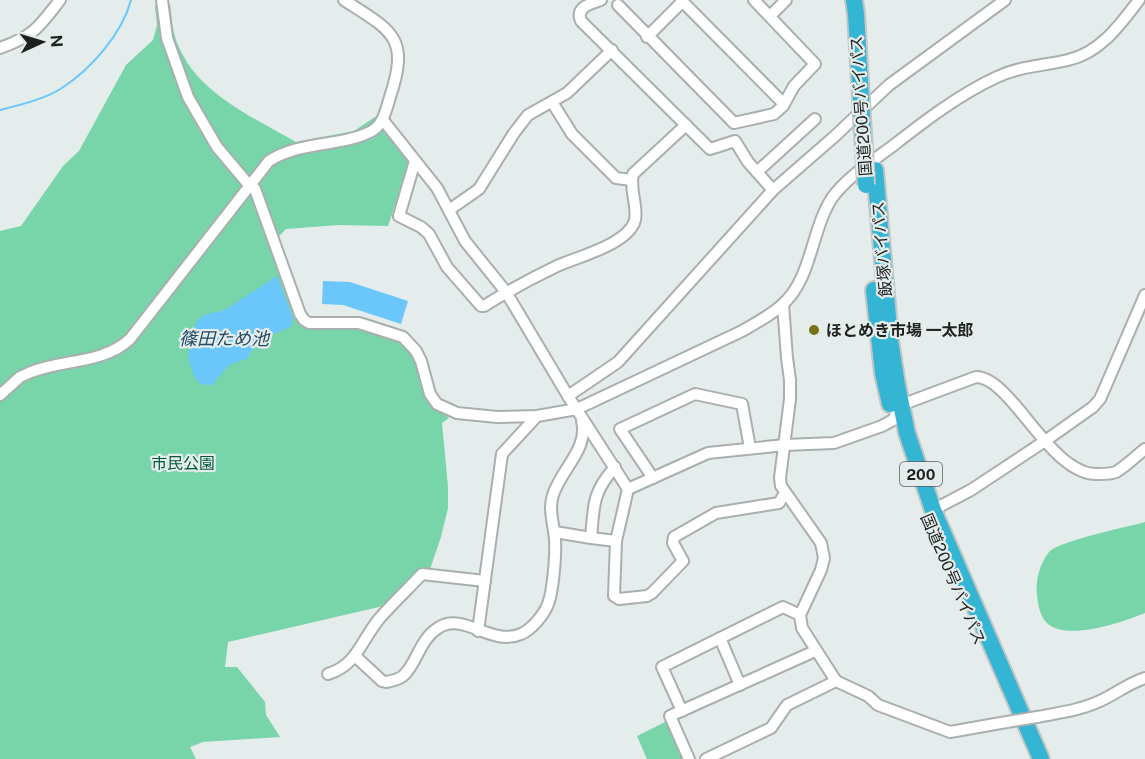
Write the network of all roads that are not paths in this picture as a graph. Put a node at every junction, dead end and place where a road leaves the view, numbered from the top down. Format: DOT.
graph roads {
  1 [pos="60,0"];
  2 [pos="162,0"];
  3 [pos="345,0"];
  4 [pos="601,0"];
  5 [pos="754,0"];
  6 [pos="786,0"];
  7 [pos="1005,0"];
  8 [pos="1139,0"];
  9 [pos="682,1"];
  10 [pos="618,5"];
  11 [pos="860,6"];
  12 [pos="770,16"];
  13 [pos="647,37"];
  14 [pos="0,48"];
  15 [pos="612,50"];
  16 [pos="552,102"];
  17 [pos="784,104"];
  18 [pos="815,118"];
  19 [pos="383,120"];
  20 [pos="686,125"];
  21 [pos="785,128"];
  22 [pos="792,140"];
  23 [pos="415,161"];
  24 [pos="757,172"];
  25 [pos="632,180"];
  26 [pos="249,184"];
  27 [pos="773,190"];
  28 [pos="449,210"];
  29 [pos="506,292"];
  30 [pos="1145,295"];
  31 [pos="783,304"];
  32 [pos="0,395"];
  33 [pos="568,396"];
  34 [pos="579,412"];
  35 [pos="897,412"];
  36 [pos="537,416"];
  37 [pos="1045,441"];
  38 [pos="785,444"];
  39 [pos="750,448"];
  40 [pos="1145,449"];
  41 [pos="615,467"];
  42 [pos="653,478"];
  43 [pos="628,489"];
  44 [pos="785,492"];
  45 [pos="933,510"];
  46 [pos="555,532"];
  47 [pos="591,538"];
  48 [pos="616,540"];
  49 [pos="485,582"];
  50 [pos="800,615"];
  51 [pos="478,631"];
  52 [pos="720,638"];
  53 [pos="815,651"];
  54 [pos="355,656"];
  55 [pos="328,674"];
  56 [pos="1145,678"];
  57 [pos="836,681"];
  58 [pos="740,685"];
  59 [pos="682,711"];
  60 [pos="689,759"];
  61 [pos="706,759"];
  62 [pos="1030,759"];
  63 [pos="1041,759"];
  1 -- 14 [label="street"];
  2 -- 26 [label="street"];
  3 -- 19 [label="street"];
  4 -- 15 [label="street"];
  5 -- 12 [label="street"];
  6 -- 12 [label="street"];
  7 -- 27 [label="street"];
  8 -- 31 [label="street"];
  9 -- 13 [label="street"];
  9 -- 17 [label="street"];
  10 -- 13 [label="street"];
  11 -- 35 [label="highway, 飯塚バイパス / 200"];
  11 -- 35 [label="highway, 国道200号バイパス / 200, bridge"];
  12 -- 17 [label="street"];
  13 -- 17 [label="street"];
  15 -- 16 [label="street"];
  15 -- 20 [label="street"];
  16 -- 25 [label="street"];
  16 -- 28 [label="street"];
  18 -- 22 [label="street"];
  19 -- 23 [label="street"];
  19 -- 26 [label="street"];
  20 -- 24 [label="street"];
  20 -- 25 [label="street"];
  21 -- 22 [label="street"];
  22 -- 24 [label="street"];
  23 -- 28 [label="street"];
  23 -- 29 [label="street"];
  24 -- 27 [label="street"];
  25 -- 29 [label="street"];
  26 -- 32 [label="street"];
  26 -- 36 [label="street"];
  27 -- 33 [label="street"];
  28 -- 29 [label="street"];
  29 -- 33 [label="street"];
  30 -- 37 [label="street"];
  31 -- 34 [label="street"];
  31 -- 38 [label="street"];
  33 -- 34 [label="street"];
  34 -- 36 [label="street"];
  34 -- 41 [label="street"];
  34 -- 46 [label="street"];
  35 -- 37 [label="street"];
  35 -- 38 [label="street"];
  35 -- 45 [label="highway, 飯塚バイパス / 200"];
  35 -- 62 [label="highway, 国道200号バイパス / 200"];
  36 -- 49 [label="street"];
  37 -- 40 [label="street"];
  37 -- 45 [label="street"];
  38 -- 39 [label="street"];
  38 -- 44 [label="street"];
  39 -- 42 [label="street"];
  39 -- 42 [label="street"];
  41 -- 43 [label="street"];
  41 -- 47 [label="street"];
  42 -- 43 [label="street"];
  43 -- 48 [label="street"];
  44 -- 48 [label="street"];
  44 -- 50 [label="street"];
  45 -- 63 [label="highway, 飯塚バイパス / 200"];
  46 -- 47 [label="street"];
  46 -- 51 [label="street"];
  47 -- 48 [label="street"];
  49 -- 51 [label="street"];
  49 -- 54 [label="street"];
  50 -- 52 [label="street"];
  50 -- 53 [label="street"];
  51 -- 54 [label="street"];
  52 -- 58 [label="street"];
  52 -- 59 [label="street"];
  53 -- 57 [label="street"];
  53 -- 58 [label="street"];
  54 -- 55 [label="street"];
  56 -- 57 [label="street, bridge"];
  57 -- 61 [label="street"];
  58 -- 59 [label="street"];
  59 -- 60 [label="street"];
}
